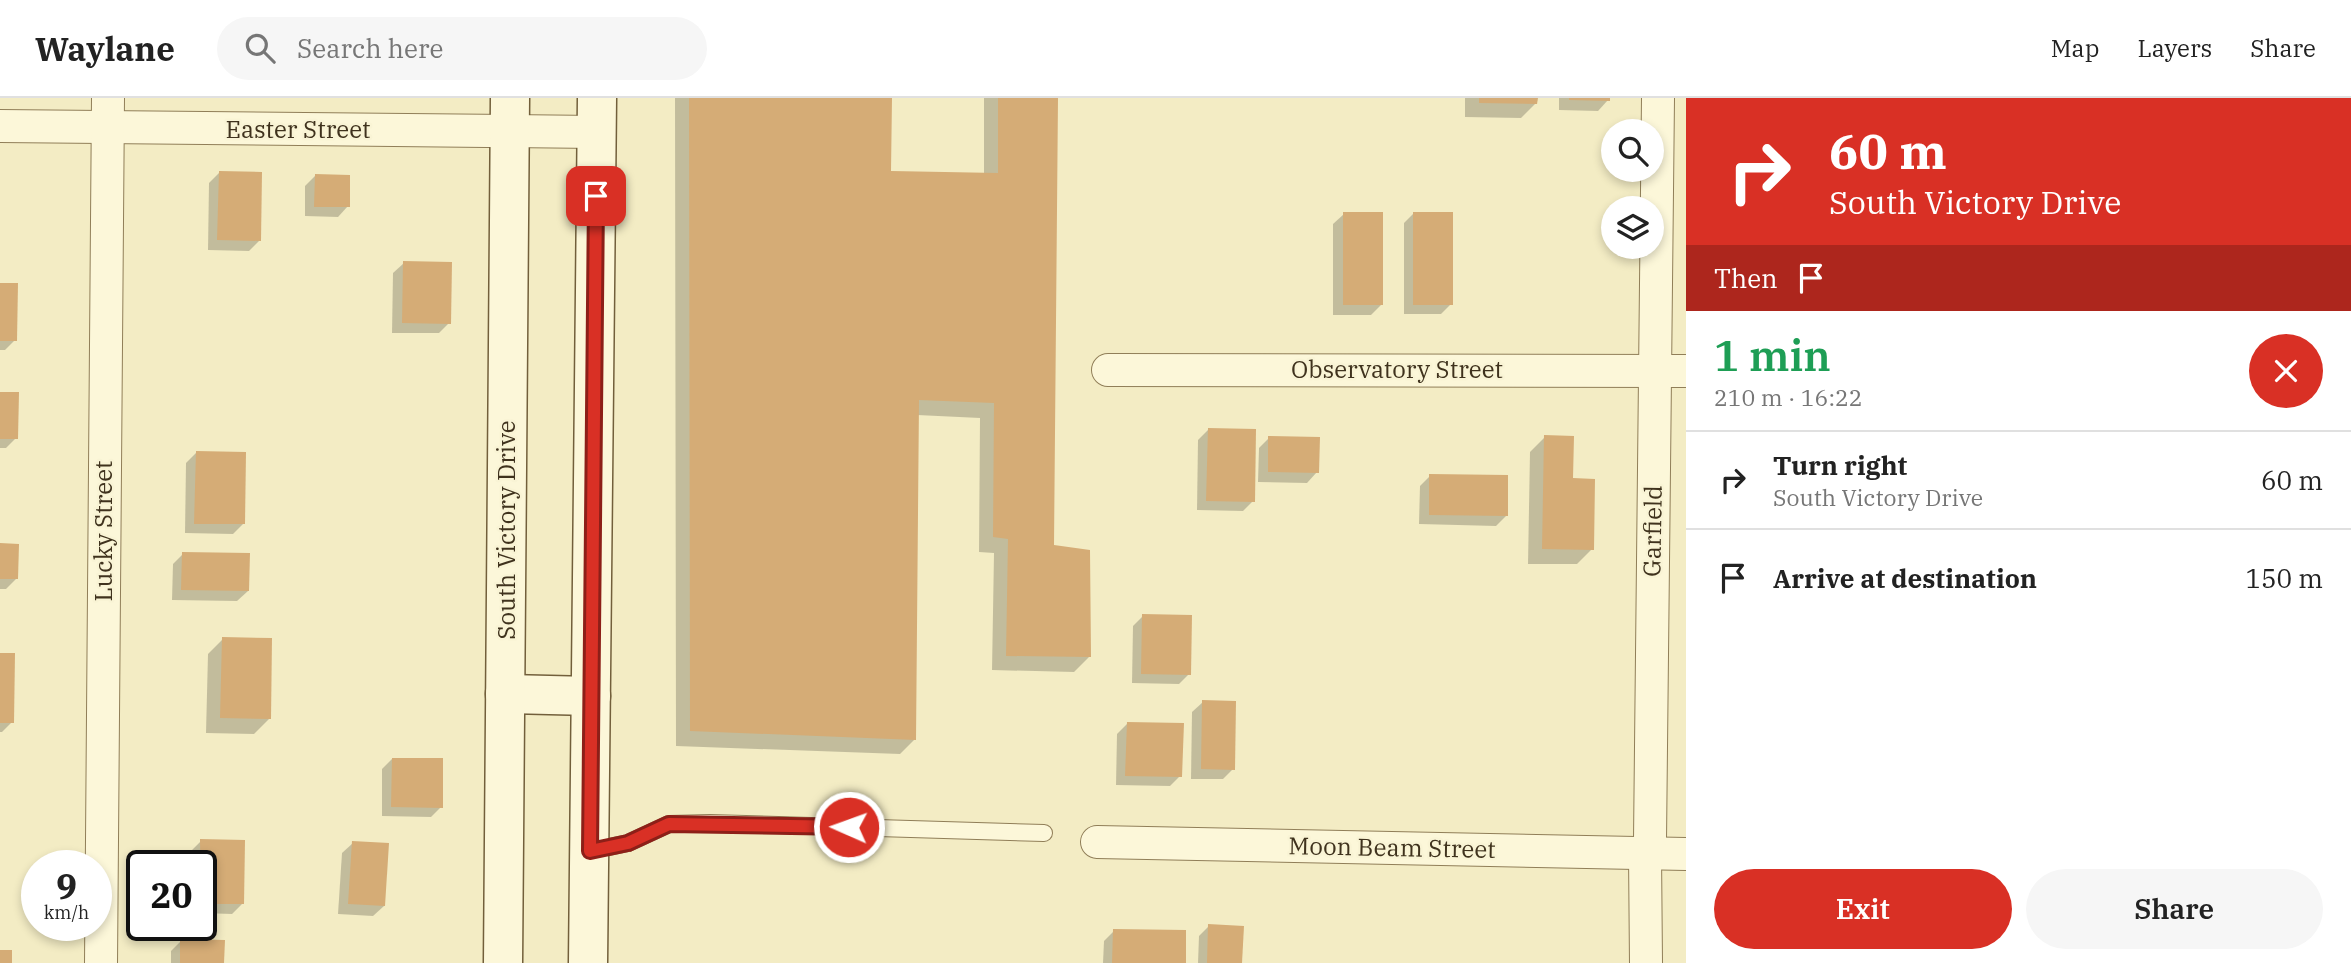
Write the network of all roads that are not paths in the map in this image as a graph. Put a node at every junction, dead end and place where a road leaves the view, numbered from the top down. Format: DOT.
graph roads {
  1 [pos="1658,98"];
  2 [pos="107,113"];
  3 [pos="510,114"];
  4 [pos="597,115"];
  5 [pos="0,126"];
  6 [pos="1108,370"];
  7 [pos="1654,370"];
  8 [pos="1686,370"];
  9 [pos="505,694"];
  10 [pos="591,696"];
  11 [pos="1044,833"];
  12 [pos="1097,842"];
  13 [pos="590,851"];
  14 [pos="1645,854"];
  15 [pos="1686,854"];
  16 [pos="101,963"];
  17 [pos="503,963"];
  18 [pos="589,963"];
  19 [pos="1646,963"];
  1 -- 7 [label="street, Garfield"];
  2 -- 3 [label="street, Easter Street"];
  2 -- 5 [label="street, Easter Street"];
  2 -- 16 [label="street, Lucky Street"];
  3 -- 4 [label="street, Easter Street"];
  3 -- 9 [label="main road, South Victory Drive"];
  4 -- 10 [label="main road"];
  6 -- 7 [label="street, Observatory Street"];
  7 -- 8 [label="street, Observatory Street"];
  7 -- 14 [label="street, Garfield"];
  9 -- 10 [label="main road"];
  9 -- 17 [label="main road, South Victory Drive"];
  10 -- 13 [label="main road"];
  11 -- 13 [label="lane"];
  12 -- 14 [label="street, Moon Beam Street"];
  13 -- 18 [label="main road"];
  14 -- 15 [label="street, Moon Beam Street"];
  14 -- 19 [label="street, Garfield"];
}
